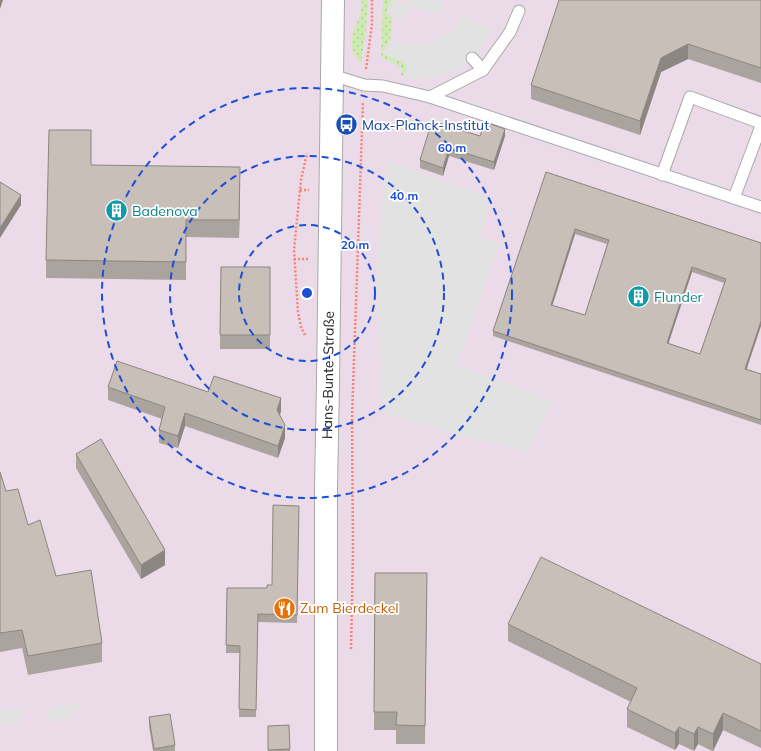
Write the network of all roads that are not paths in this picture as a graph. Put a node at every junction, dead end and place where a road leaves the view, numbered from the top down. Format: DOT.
graph roads {
  1 [pos="333,0"];
  2 [pos="519,11"];
  3 [pos="472,58"];
  4 [pos="483,70"];
  5 [pos="332,75"];
  6 [pos="430,97"];
  7 [pos="761,123"];
  8 [pos="761,126"];
  9 [pos="662,175"];
  10 [pos="734,198"];
  11 [pos="761,207"];
  12 [pos="326,751"];
  1 -- 5 [label="street, Hans-Bunte-Straße"];
  2 -- 4 [label="lane"];
  3 -- 4 [label="lane"];
  4 -- 6 [label="lane"];
  5 -- 6 [label="lane"];
  5 -- 12 [label="street, Hans-Bunte-Straße"];
  6 -- 9 [label="lane"];
  7 -- 9 [label="lane"];
  8 -- 10 [label="lane"];
  9 -- 10 [label="lane"];
  10 -- 11 [label="lane"];
}
